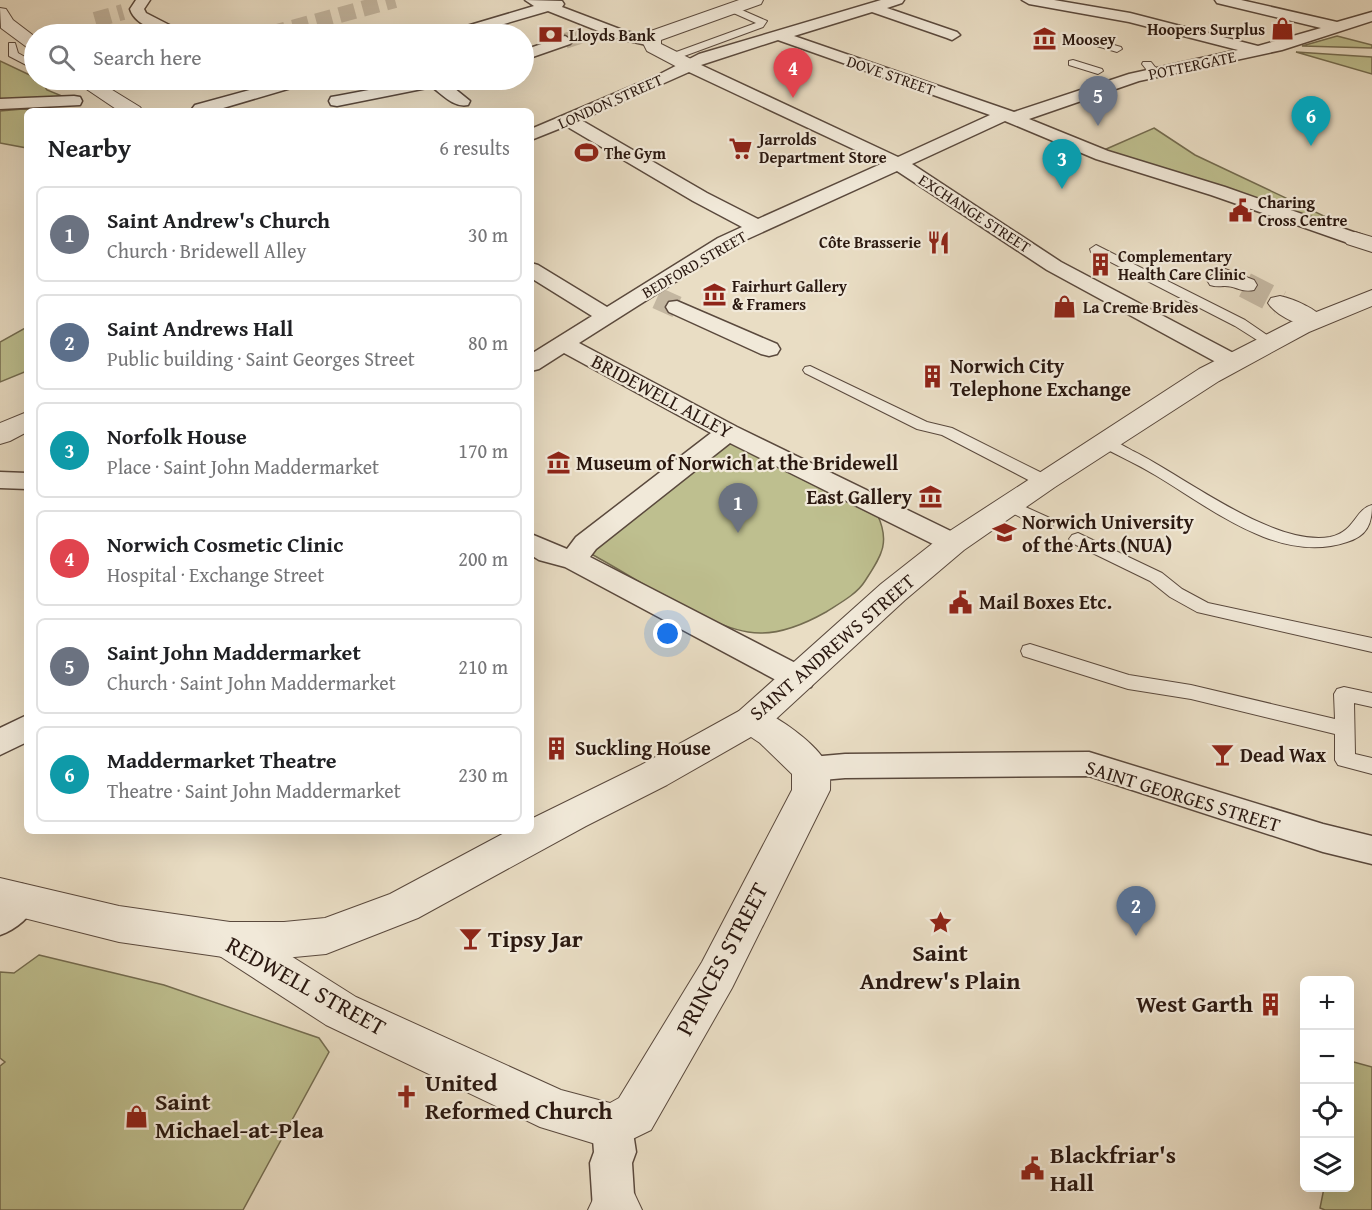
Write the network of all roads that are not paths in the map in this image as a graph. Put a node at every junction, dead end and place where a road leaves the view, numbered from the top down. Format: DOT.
graph roads {
  1 [pos="532,0"];
  2 [pos="570,0"];
  3 [pos="755,0"];
  4 [pos="897,0"];
  5 [pos="1029,0"];
  6 [pos="1222,0"];
  7 [pos="1,6"];
  8 [pos="134,7"];
  9 [pos="549,7"];
  10 [pos="874,8"];
  11 [pos="732,9"];
  12 [pos="1372,16"];
  13 [pos="628,19"];
  14 [pos="153,24"];
  15 [pos="490,24"];
  16 [pos="1338,27"];
  17 [pos="602,29"];
  18 [pos="777,35"];
  19 [pos="952,35"];
  20 [pos="9,38"];
  21 [pos="24,39"];
  22 [pos="651,41"];
  23 [pos="24,42"];
  24 [pos="1092,42"];
  25 [pos="24,48"];
  26 [pos="1117,49"];
  27 [pos="1258,51"];
  28 [pos="534,52"];
  29 [pos="24,60"];
  30 [pos="680,61"];
  31 [pos="1073,63"];
  32 [pos="1098,71"];
  33 [pos="101,90"];
  34 [pos="267,90"];
  35 [pos="321,90"];
  36 [pos="383,90"];
  37 [pos="450,90"];
  38 [pos="74,100"];
  39 [pos="462,101"];
  40 [pos="0,104"];
  41 [pos="344,106"];
  42 [pos="128,108"];
  43 [pos="204,108"];
  44 [pos="1009,117"];
  45 [pos="568,120"];
  46 [pos="534,134"];
  47 [pos="898,164"];
  48 [pos="758,227"];
  49 [pos="1363,242"];
  50 [pos="1096,249"];
  51 [pos="534,271"];
  52 [pos="1219,280"];
  53 [pos="1245,285"];
  54 [pos="1372,297"];
  55 [pos="660,299"];
  56 [pos="1281,303"];
  57 [pos="608,317"];
  58 [pos="1313,321"];
  59 [pos="1270,342"];
  60 [pos="565,345"];
  61 [pos="769,349"];
  62 [pos="534,362"];
  63 [pos="1233,362"];
  64 [pos="810,370"];
  65 [pos="24,422"];
  66 [pos="728,432"];
  67 [pos="0,435"];
  68 [pos="1104,442"];
  69 [pos="0,480"];
  70 [pos="24,481"];
  71 [pos="1044,481"];
  72 [pos="1010,505"];
  73 [pos="1372,510"];
  74 [pos="1046,523"];
  75 [pos="1078,539"];
  76 [pos="953,543"];
  77 [pos="534,545"];
  78 [pos="573,560"];
  79 [pos="1372,645"];
  80 [pos="1030,651"];
  81 [pos="800,679"];
  82 [pos="1372,700"];
  83 [pos="752,720"];
  84 [pos="24,729"];
  85 [pos="1345,729"];
  86 [pos="0,743"];
  87 [pos="1372,766"];
  88 [pos="811,769"];
  89 [pos="1372,850"];
  90 [pos="7,905"];
  91 [pos="230,940"];
  92 [pos="612,1126"];
  93 [pos="614,1210"];
  1 -- 9 [label="street"];
  2 -- 9 [label="street"];
  3 -- 11 [label="street"];
  4 -- 10 [label="street, LONDON STREET"];
  5 -- 27 [label="street"];
  6 -- 16 [label="street"];
  7 -- 20 [label="street"];
  8 -- 14 [label="street"];
  9 -- 15 [label="street"];
  9 -- 17 [label="street"];
  10 -- 18 [label="street, LONDON STREET"];
  10 -- 19 [label="street"];
  11 -- 22 [label="street"];
  11 -- 30 [label="lane"];
  12 -- 16 [label="street, POTTERGATE"];
  13 -- 17 [label="street"];
  16 -- 27 [label="street, POTTERGATE"];
  17 -- 22 [label="street"];
  17 -- 28 [label="street"];
  18 -- 30 [label="street, LONDON STREET"];
  18 -- 44 [label="street, DOVE STREET"];
  20 -- 21 [label="lane"];
  20 -- 23 [label="street"];
  20 -- 25 [label="street"];
  20 -- 29 [label="lane"];
  22 -- 30 [label="street"];
  24 -- 26 [label="lane"];
  27 -- 44 [label="street, POTTERGATE"];
  30 -- 45 [label="street, LONDON STREET"];
  30 -- 47 [label="street, EXCHANGE STREET"];
  31 -- 32 [label="lane"];
  33 -- 42 [label="street"];
  34 -- 43 [label="street"];
  35 -- 41 [label="street"];
  36 -- 41 [label="street"];
  37 -- 39 [label="street"];
  38 -- 40 [label="street"];
  44 -- 47 [label="street, BEDFORD STREET"];
  44 -- 49 [label="street, DOVE STREET"];
  45 -- 46 [label="street, LONDON STREET"];
  45 -- 48 [label="street"];
  47 -- 48 [label="street, BEDFORD STREET"];
  47 -- 63 [label="street, EXCHANGE STREET"];
  48 -- 55 [label="street, BEDFORD STREET"];
  50 -- 59 [label="lane"];
  51 -- 57 [label="street"];
  52 -- 53 [label="street"];
  54 -- 58 [label="street, SAINT ANDREWS STREET"];
  55 -- 57 [label="street, BEDFORD STREET"];
  55 -- 61 [label="street"];
  56 -- 58 [label="street"];
  57 -- 60 [label="street, BEDFORD STREET"];
  58 -- 59 [label="street, SAINT ANDREWS STREET"];
  59 -- 63 [label="street, SAINT ANDREWS STREET"];
  60 -- 62 [label="street, BEDFORD STREET"];
  60 -- 66 [label="street, BRIDEWELL ALLEY"];
  63 -- 68 [label="street, SAINT ANDREWS STREET"];
  64 -- 71 [label="lane"];
  65 -- 67 [label="street"];
  66 -- 76 [label="street, BRIDEWELL ALLEY"];
  66 -- 78 [label="street"];
  68 -- 71 [label="street, SAINT ANDREWS STREET"];
  68 -- 73 [label="lane"];
  69 -- 70 [label="street"];
  71 -- 72 [label="street, SAINT ANDREWS STREET"];
  72 -- 74 [label="lane"];
  72 -- 76 [label="street, SAINT ANDREWS STREET"];
  75 -- 79 [label="lane"];
  76 -- 81 [label="street, SAINT ANDREWS STREET"];
  77 -- 78 [label="street"];
  78 -- 81 [label="street"];
  80 -- 85 [label="lane"];
  81 -- 83 [label="street, SAINT ANDREWS STREET"];
  82 -- 85 [label="lane"];
  83 -- 88 [label="street"];
  83 -- 91 [label="street, SAINT ANDREWS STREET"];
  84 -- 86 [label="street"];
  85 -- 87 [label="lane"];
  88 -- 89 [label="street, SAINT GEORGES STREET"];
  88 -- 92 [label="street, PRINCES STREET"];
  90 -- 91 [label="street, REDWELL STREET"];
  91 -- 92 [label="street, REDWELL STREET"];
  92 -- 93 [label="street"];
}
